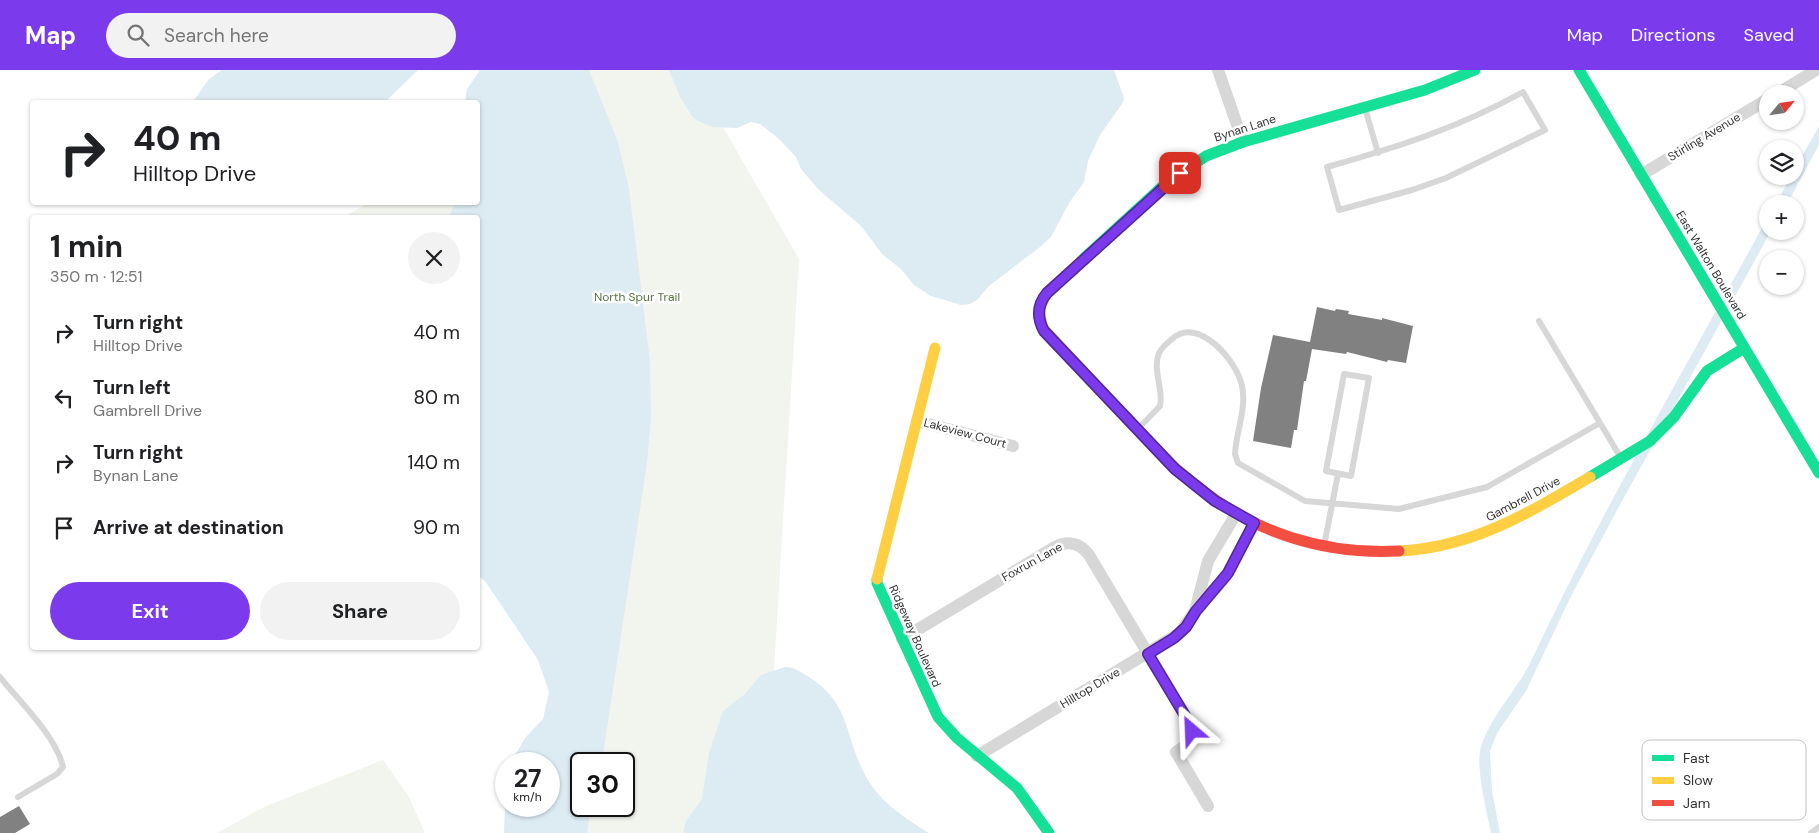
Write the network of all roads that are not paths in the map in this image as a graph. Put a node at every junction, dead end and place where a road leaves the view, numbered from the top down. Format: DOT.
graph roads {
  1 [pos="1218,70"];
  2 [pos="1474,70"];
  3 [pos="1579,70"];
  4 [pos="1816,70"];
  5 [pos="1792,85"];
  6 [pos="1759,104"];
  7 [pos="1365,108"];
  8 [pos="1243,142"];
  9 [pos="1378,153"];
  10 [pos="1642,175"];
  11 [pos="1539,321"];
  12 [pos="1044,331"];
  13 [pos="935,348"];
  14 [pos="1744,348"];
  15 [pos="917,421"];
  16 [pos="1600,422"];
  17 [pos="1138,430"];
  18 [pos="1013,446"];
  19 [pos="1621,459"];
  20 [pos="1819,473"];
  21 [pos="1338,474"];
  22 [pos="1332,504"];
  23 [pos="1236,514"];
  24 [pos="1254,523"];
  25 [pos="1324,547"];
  26 [pos="1196,611"];
  27 [pos="902,638"];
  28 [pos="1148,654"];
  29 [pos="0,677"];
  30 [pos="977,756"];
  31 [pos="18,797"];
  32 [pos="1208,806"];
  33 [pos="1819,827"];
  34 [pos="1049,833"];
  35 [pos="1811,833"];
  1 -- 8 [label="street"];
  2 -- 7 [label="street, Bynan Lane"];
  3 -- 10 [label="street, East Walton Boulevard"];
  4 -- 5 [label="street"];
  6 -- 10 [label="street, Stirling Avenue"];
  7 -- 8 [label="street, Bynan Lane"];
  7 -- 9 [label="lane"];
  8 -- 12 [label="street, Bynan Lane"];
  9 -- 9 [label="lane"];
  10 -- 14 [label="street, East Walton Boulevard"];
  11 -- 16 [label="lane"];
  12 -- 17 [label="street, Gambrell Drive"];
  13 -- 15 [label="street, Ridgeway Boulevard"];
  14 -- 19 [label="street, Gambrell Drive"];
  14 -- 20 [label="street, East Walton Boulevard"];
  15 -- 18 [label="street, Lakeview Court"];
  15 -- 27 [label="street, Ridgeway Boulevard"];
  16 -- 19 [label="lane"];
  16 -- 22 [label="lane"];
  17 -- 22 [label="lane"];
  17 -- 23 [label="street, Gambrell Drive"];
  19 -- 25 [label="street, Gambrell Drive"];
  21 -- 21 [label="lane"];
  21 -- 22 [label="lane"];
  22 -- 25 [label="lane"];
  23 -- 24 [label="street, Gambrell Drive"];
  23 -- 26 [label="street, Hilltop Drive"];
  24 -- 25 [label="street, Gambrell Drive"];
  24 -- 26 [label="street, Hilltop Drive"];
  26 -- 28 [label="street, Hilltop Drive"];
  27 -- 28 [label="street, Foxrun Lane"];
  27 -- 30 [label="street, Ridgeway Boulevard"];
  28 -- 30 [label="street, Hilltop Drive"];
  28 -- 32 [label="street"];
  29 -- 31 [label="lane"];
  30 -- 34 [label="street, Ridgeway Boulevard"];
  33 -- 35 [label="lane"];
}
